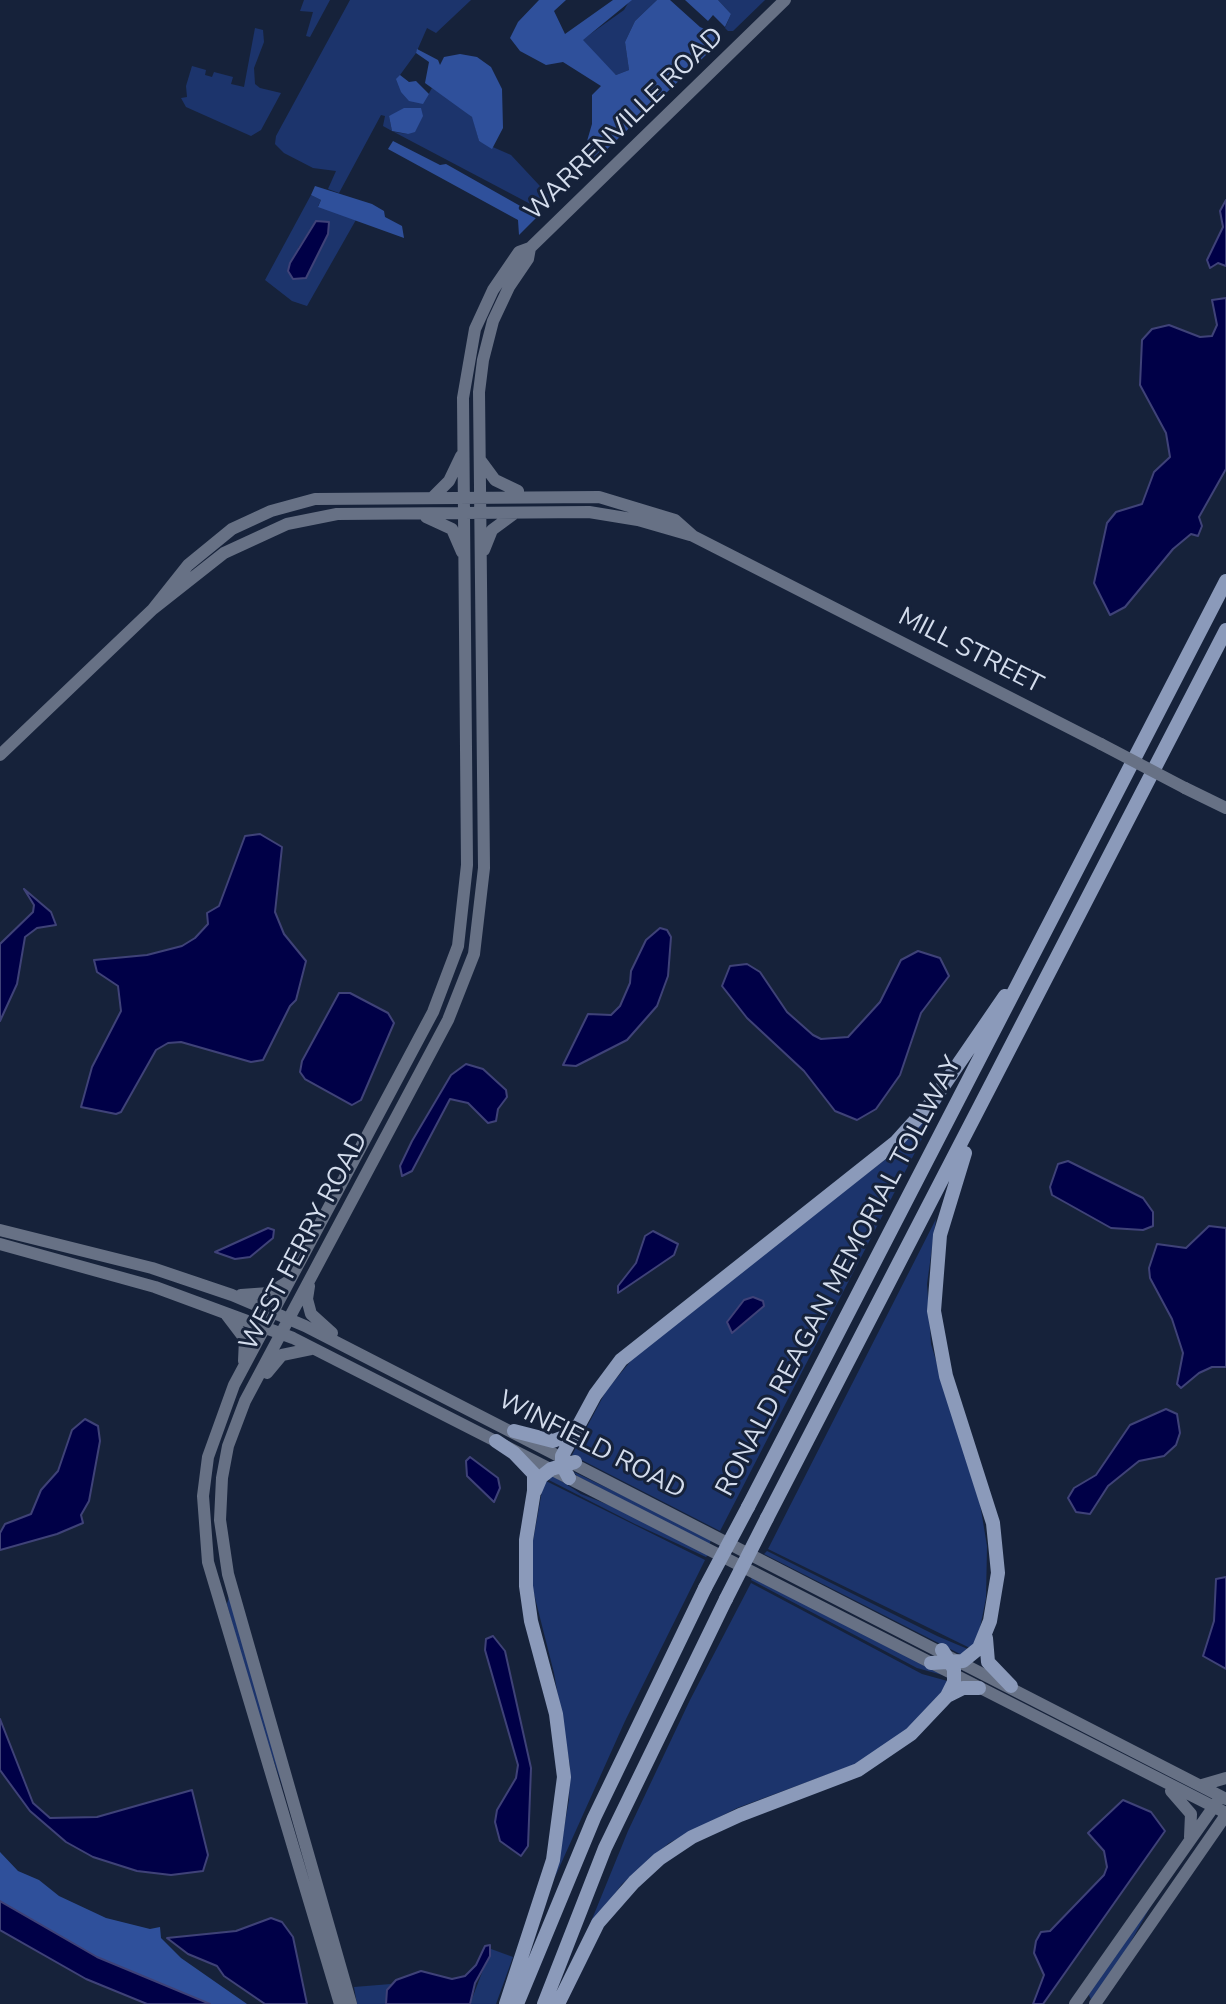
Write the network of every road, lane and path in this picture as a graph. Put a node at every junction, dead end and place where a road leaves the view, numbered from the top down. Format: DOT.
graph roads {
  1 [pos="785,0"];
  2 [pos="530,248"];
  3 [pos="463,449"];
  4 [pos="480,460"];
  5 [pos="529,494"];
  6 [pos="480,495"];
  7 [pos="434,496"];
  8 [pos="464,496"];
  9 [pos="315,499"];
  10 [pos="464,512"];
  11 [pos="481,512"];
  12 [pos="518,512"];
  13 [pos="411,513"];
  14 [pos="693,536"];
  15 [pos="239,543"];
  16 [pos="481,556"];
  17 [pos="464,558"];
  18 [pos="1226,581"];
  19 [pos="153,609"];
  20 [pos="1226,630"];
  21 [pos="0,755"];
  22 [pos="1226,808"];
  23 [pos="1042,943"];
  24 [pos="986,1096"];
  25 [pos="0,1230"];
  26 [pos="0,1244"];
  27 [pos="310,1279"];
  28 [pos="290,1280"];
  29 [pos="232,1295"];
  30 [pos="220,1309"];
  31 [pos="273,1311"];
  32 [pos="289,1318"];
  33 [pos="265,1327"];
  34 [pos="281,1333"];
  35 [pos="347,1346"];
  36 [pos="315,1349"];
  37 [pos="243,1368"];
  38 [pos="245,1401"];
  39 [pos="584,1414"];
  40 [pos="514,1431"];
  41 [pos="496,1441"];
  42 [pos="564,1466"];
  43 [pos="534,1491"];
  44 [pos="986,1638"];
  45 [pos="942,1650"];
  46 [pos="931,1663"];
  47 [pos="956,1666"];
  48 [pos="1011,1686"];
  49 [pos="979,1688"];
  50 [pos="947,1696"];
  51 [pos="1153,1777"];
  52 [pos="1226,1778"];
  53 [pos="1202,1785"];
  54 [pos="1223,1803"];
  55 [pos="1188,1844"];
  56 [pos="1085,1990"];
  57 [pos="340,2004"];
  58 [pos="351,2004"];
  59 [pos="506,2004"];
  60 [pos="517,2004"];
  61 [pos="544,2004"];
  62 [pos="558,2004"];
  63 [pos="1075,2004"];
  64 [pos="1087,2004"];
  65 [pos="1095,2004"];
  1 -- 2 [label="main road, WARRENVILLE ROAD"];
  2 -- 3 [label="main road, WARRENVILLE ROAD"];
  2 -- 4 [label="main road, WARRENVILLE ROAD"];
  3 -- 7 [label="main road"];
  3 -- 8 [label="main road, WARRENVILLE ROAD"];
  4 -- 5 [label="main road"];
  4 -- 6 [label="main road, WARRENVILLE ROAD"];
  5 -- 6 [label="main road, MILL STREET"];
  5 -- 14 [label="main road, MILL STREET"];
  6 -- 8 [label="main road, MILL STREET"];
  6 -- 11 [label="main road, WEST FERRY ROAD"];
  7 -- 8 [label="main road"];
  7 -- 9 [label="main road"];
  8 -- 10 [label="main road, WARRENVILLE ROAD"];
  9 -- 15 [label="main road"];
  9 -- 19 [label="main road"];
  10 -- 11 [label="main road, MILL STREET"];
  10 -- 13 [label="main road"];
  10 -- 17 [label="main road, WEST FERRY ROAD"];
  11 -- 12 [label="main road, MILL STREET"];
  11 -- 16 [label="main road, WEST FERRY ROAD"];
  12 -- 14 [label="main road, MILL STREET"];
  12 -- 16 [label="main road"];
  13 -- 15 [label="main road"];
  13 -- 17 [label="main road"];
  14 -- 22 [label="main road, MILL STREET, bridge"];
  15 -- 19 [label="main road"];
  16 -- 27 [label="main road, WEST FERRY ROAD"];
  17 -- 28 [label="main road, WEST FERRY ROAD"];
  18 -- 23 [label="highway, RONALD REAGAN MEMORIAL TOLLWAY"];
  19 -- 21 [label="main road"];
  20 -- 24 [label="highway, RONALD REAGAN MEMORIAL TOLLWAY"];
  23 -- 39 [label="highway"];
  23 -- 60 [label="highway, RONALD REAGAN MEMORIAL TOLLWAY, bridge"];
  24 -- 44 [label="highway"];
  24 -- 61 [label="highway, RONALD REAGAN MEMORIAL TOLLWAY, bridge"];
  25 -- 29 [label="main road, WINFIELD ROAD"];
  26 -- 30 [label="main road, WINFIELD ROAD"];
  27 -- 32 [label="main road, WEST FERRY ROAD"];
  27 -- 35 [label="main road"];
  28 -- 29 [label="main road"];
  28 -- 31 [label="main road, WEST FERRY ROAD"];
  29 -- 31 [label="main road, WINFIELD ROAD"];
  30 -- 33 [label="main road, WINFIELD ROAD"];
  30 -- 37 [label="main road"];
  31 -- 32 [label="main road, WINFIELD ROAD"];
  31 -- 33 [label="main road, WEST FERRY ROAD"];
  32 -- 34 [label="main road, WEST FERRY ROAD"];
  32 -- 35 [label="main road, WINFIELD ROAD"];
  33 -- 34 [label="main road, WINFIELD ROAD"];
  33 -- 37 [label="main road, WEST FERRY ROAD"];
  34 -- 36 [label="main road, WINFIELD ROAD"];
  34 -- 38 [label="main road, WEST FERRY ROAD"];
  35 -- 40 [label="main road, WINFIELD ROAD"];
  36 -- 38 [label="main road"];
  36 -- 41 [label="main road, WINFIELD ROAD"];
  37 -- 57 [label="main road, WEST FERRY ROAD"];
  38 -- 58 [label="main road, WEST FERRY ROAD"];
  39 -- 40 [label="highway"];
  39 -- 42 [label="highway"];
  40 -- 42 [label="main road, WINFIELD ROAD"];
  41 -- 42 [label="main road, WINFIELD ROAD"];
  41 -- 43 [label="highway"];
  42 -- 43 [label="highway"];
  42 -- 45 [label="main road, WINFIELD ROAD"];
  42 -- 46 [label="main road, WINFIELD ROAD"];
  43 -- 59 [label="highway"];
  44 -- 47 [label="highway"];
  44 -- 48 [label="highway"];
  45 -- 47 [label="highway"];
  46 -- 47 [label="highway"];
  47 -- 48 [label="main road"];
  47 -- 49 [label="main road"];
  47 -- 50 [label="highway"];
  48 -- 53 [label="main road"];
  49 -- 50 [label="highway"];
  49 -- 51 [label="main road"];
  50 -- 62 [label="highway"];
  51 -- 54 [label="main road"];
  51 -- 55 [label="main road"];
  52 -- 53 [label="main road"];
  53 -- 54 [label="main road"];
  54 -- 55 [label="main road"];
  54 -- 65 [label="main road"];
  55 -- 56 [label="main road"];
  56 -- 63 [label="main road"];
  56 -- 64 [label="main road"];
}
